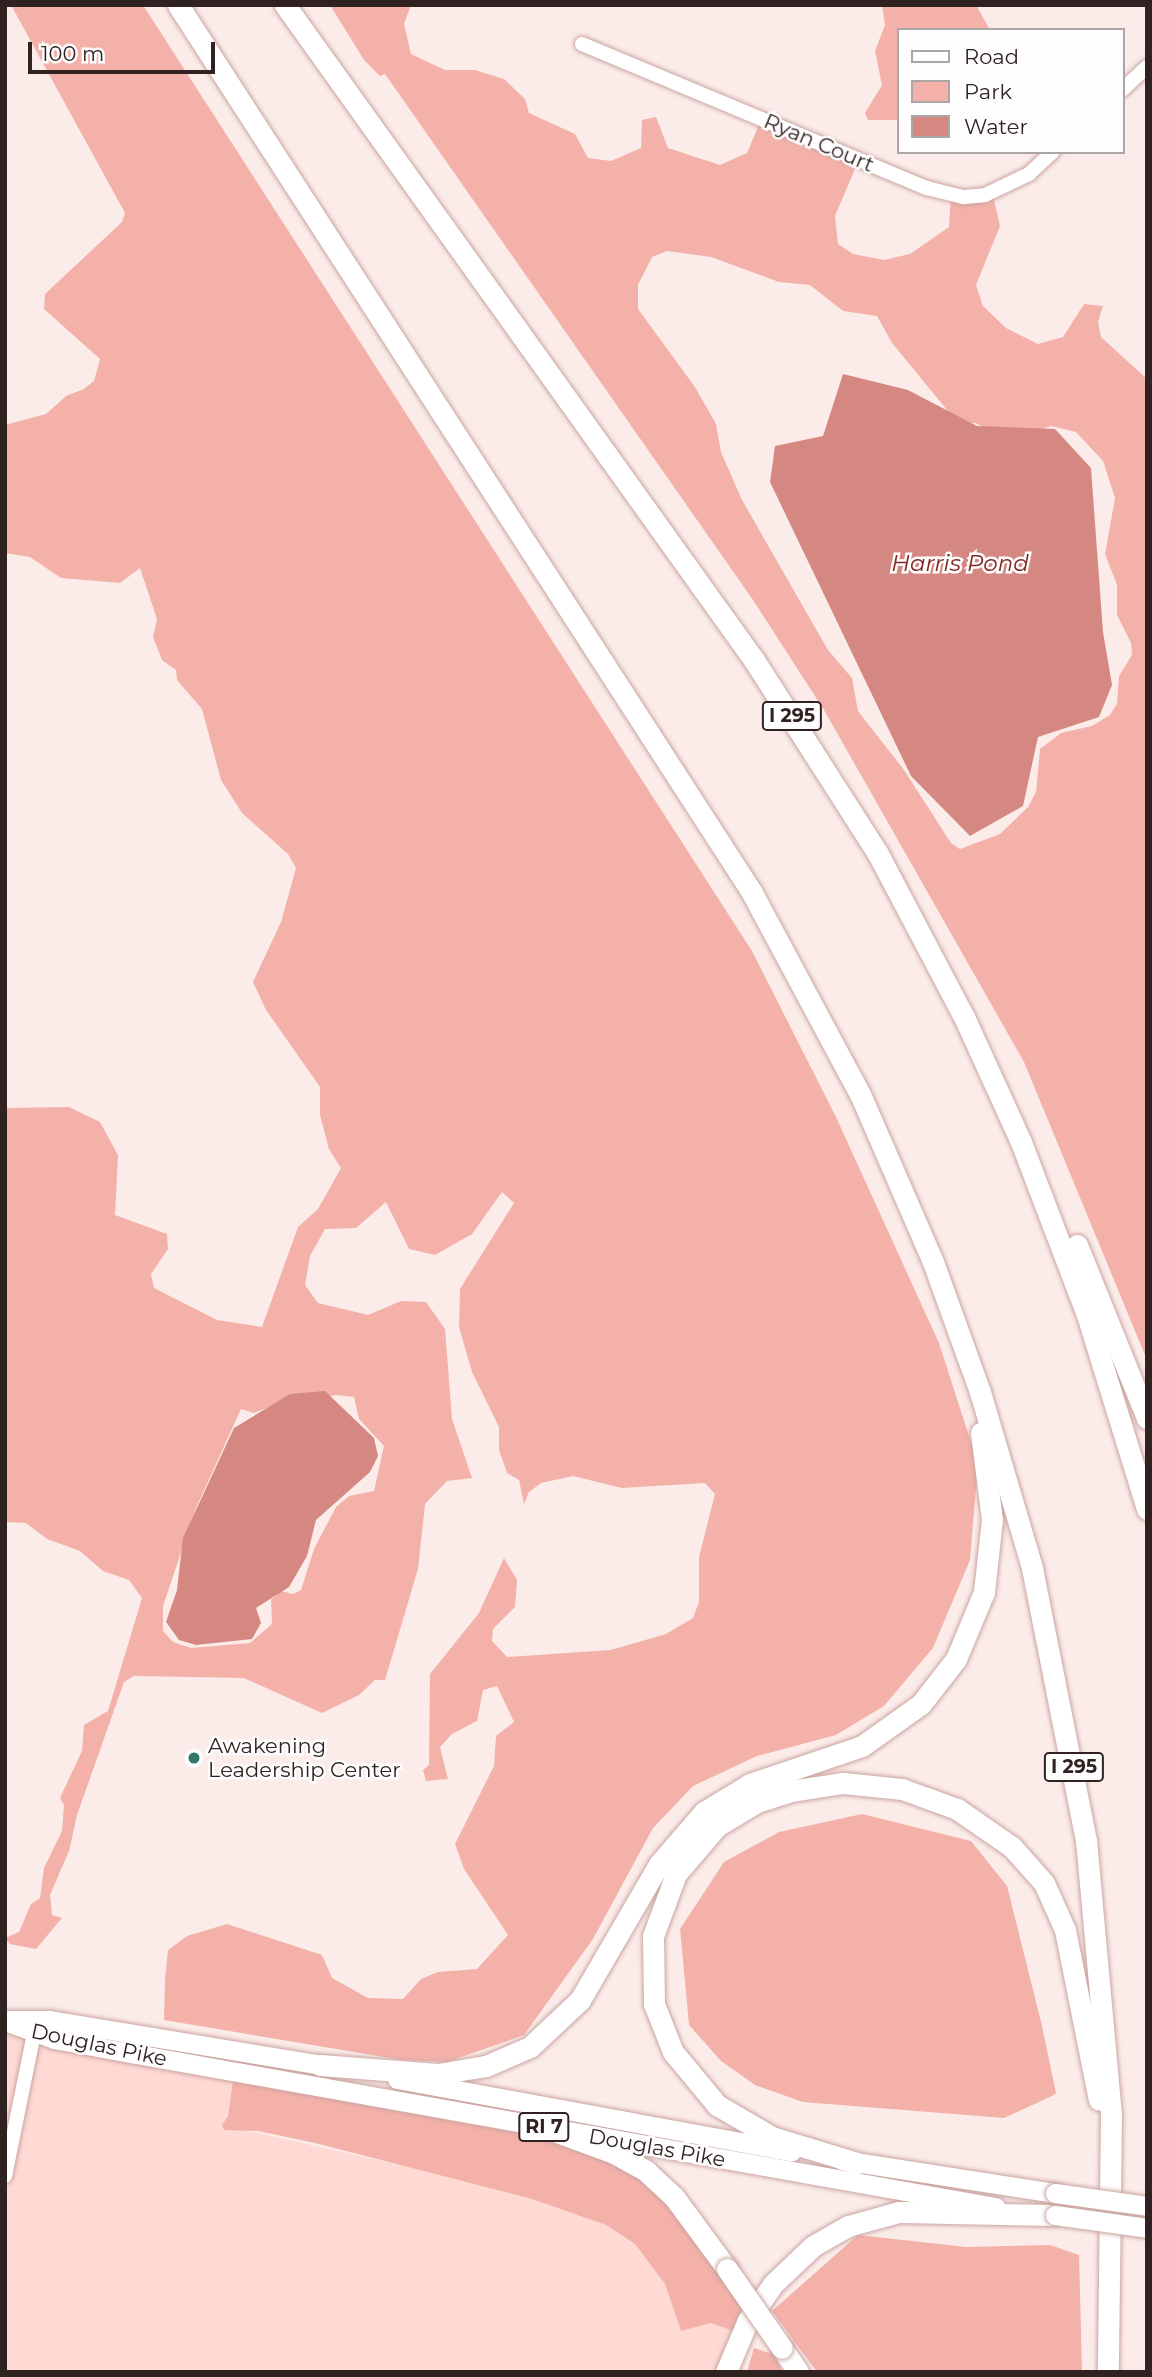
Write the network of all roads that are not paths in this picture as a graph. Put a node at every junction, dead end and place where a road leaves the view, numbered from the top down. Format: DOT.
graph roads {
  1 [pos="178,5"];
  2 [pos="285,5"];
  3 [pos="582,44"];
  4 [pos="1147,67"];
  5 [pos="1124,88"];
  6 [pos="1051,154"];
  7 [pos="985,1059"];
  8 [pos="965,1348"];
  9 [pos="1147,1418"];
  10 [pos="1147,1509"];
  11 [pos="5,2021"];
  12 [pos="34,2034"];
  13 [pos="320,2065"];
  14 [pos="543,2127"];
  15 [pos="857,2163"];
  16 [pos="5,2176"];
  17 [pos="1112,2199"];
  18 [pos="1147,2206"];
  19 [pos="1053,2215"];
  20 [pos="1147,2228"];
  21 [pos="1111,2276"];
  22 [pos="726,2372"];
  23 [pos="798,2372"];
  24 [pos="1098,2372"];
  25 [pos="1108,2372"];
  1 -- 8 [label="highway, I 295"];
  2 -- 7 [label="highway, I 295"];
  3 -- 6 [label="street, Ryan Court"];
  4 -- 5 [label="street"];
  7 -- 9 [label="highway"];
  7 -- 10 [label="highway, I 295"];
  8 -- 13 [label="highway"];
  8 -- 17 [label="highway, I 295"];
  11 -- 12 [label="main road, Douglas Pike / RI 7"];
  11 -- 13 [label="main road, Douglas Pike / RI 7"];
  12 -- 14 [label="main road, Douglas Pike / RI 7"];
  12 -- 16 [label="street"];
  13 -- 15 [label="main road, Douglas Pike / RI 7"];
  14 -- 19 [label="main road, Douglas Pike / RI 7"];
  14 -- 23 [label="highway, bridge"];
  15 -- 17 [label="highway"];
  15 -- 18 [label="main road, Douglas Pike / RI 7, bridge"];
  17 -- 21 [label="highway, I 295"];
  19 -- 20 [label="main road, Douglas Pike / RI 7, bridge"];
  19 -- 22 [label="highway"];
  21 -- 24 [label="highway"];
  21 -- 25 [label="highway, I 295"];
}
